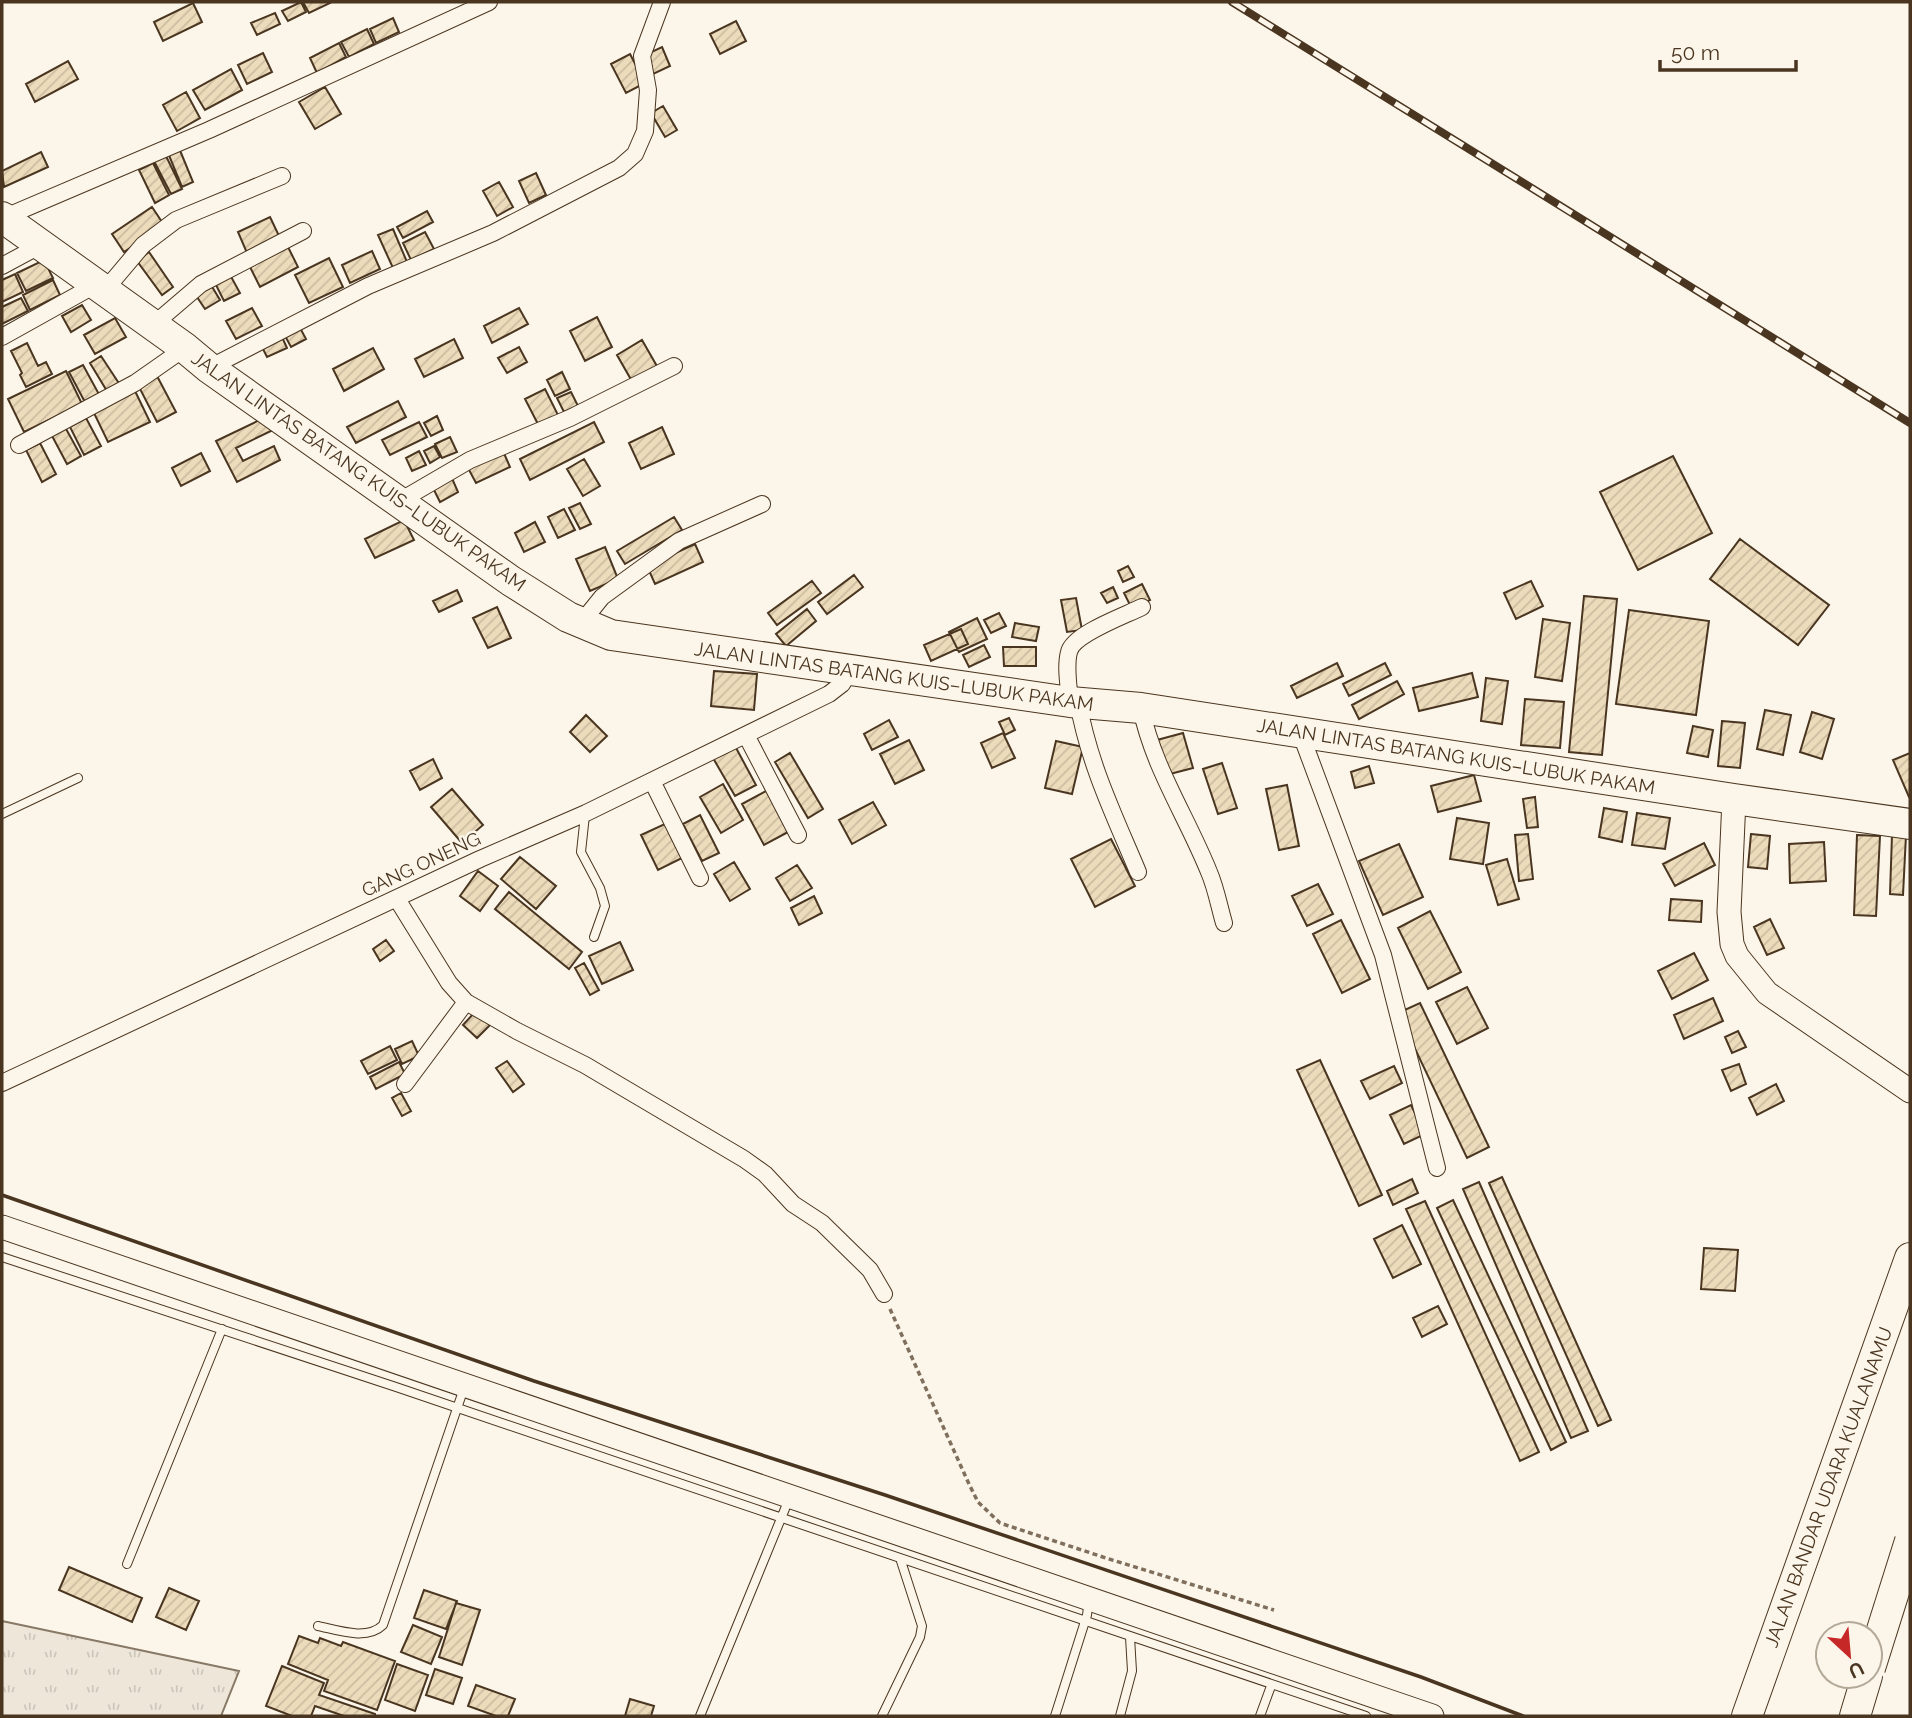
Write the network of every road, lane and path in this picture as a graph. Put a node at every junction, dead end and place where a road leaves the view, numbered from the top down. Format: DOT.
graph roads {
  1 [pos="489,2"];
  2 [pos="662,2"];
  3 [pos="282,176"];
  4 [pos="2,218"];
  5 [pos="303,231"];
  6 [pos="40,245"];
  7 [pos="2,266"];
  8 [pos="101,287"];
  9 [pos="153,325"];
  10 [pos="2,337"];
  11 [pos="186,348"];
  12 [pos="674,366"];
  13 [pos="209,368"];
  14 [pos="19,445"];
  15 [pos="398,502"];
  16 [pos="762,504"];
  17 [pos="1142,607"];
  18 [pos="581,623"];
  19 [pos="850,671"];
  20 [pos="1074,702"];
  21 [pos="1141,708"];
  22 [pos="1300,732"];
  23 [pos="746,735"];
  24 [pos="78,778"];
  25 [pos="652,781"];
  26 [pos="1734,799"];
  27 [pos="586,813"];
  28 [pos="2,814"];
  29 [pos="1910,824"];
  30 [pos="798,835"];
  31 [pos="1138,872"];
  32 [pos="700,878"];
  33 [pos="397,899"];
  34 [pos="1224,923"];
  35 [pos="594,937"];
  36 [pos="466,1002"];
  37 [pos="3,1078"];
  38 [pos="405,1084"];
  39 [pos="1910,1091"];
  40 [pos="1437,1168"];
  41 [pos="2,1227"];
  42 [pos="2,1257"];
  43 [pos="1910,1258"];
  44 [pos="884,1294"];
  45 [pos="222,1328"];
  46 [pos="465,1385"];
  47 [pos="457,1408"];
  48 [pos="791,1495"];
  49 [pos="781,1518"];
  50 [pos="1910,1541"];
  51 [pos="900,1558"];
  52 [pos="127,1564"];
  53 [pos="1090,1597"];
  54 [pos="1274,1610"];
  55 [pos="1086,1619"];
  56 [pos="1884,1624"];
  57 [pos="318,1626"];
  58 [pos="1130,1637"];
  59 [pos="1271,1686"];
  60 [pos="1863,1690"];
  61 [pos="700,1716"];
  62 [pos="883,1716"];
  63 [pos="1055,1716"];
  64 [pos="1121,1716"];
  65 [pos="1261,1716"];
  66 [pos="1366,1716"];
  67 [pos="1432,1716"];
  68 [pos="1747,1716"];
  69 [pos="1855,1716"];
  1 -- 4 [label="street"];
  2 -- 13 [label="street"];
  3 -- 8 [label="street"];
  4 -- 6 [label="highway, JALAN LINTAS BATANG KUIS–LUBUK PAKAM"];
  5 -- 9 [label="street"];
  6 -- 7 [label="street"];
  6 -- 8 [label="highway, JALAN LINTAS BATANG KUIS–LUBUK PAKAM"];
  8 -- 9 [label="highway, JALAN LINTAS BATANG KUIS–LUBUK PAKAM"];
  8 -- 10 [label="street"];
  9 -- 11 [label="highway, JALAN LINTAS BATANG KUIS–LUBUK PAKAM"];
  11 -- 13 [label="highway, JALAN LINTAS BATANG KUIS–LUBUK PAKAM"];
  11 -- 14 [label="street"];
  12 -- 15 [label="street"];
  13 -- 15 [label="highway, JALAN LINTAS BATANG KUIS–LUBUK PAKAM"];
  15 -- 18 [label="highway, JALAN LINTAS BATANG KUIS–LUBUK PAKAM"];
  16 -- 18 [label="street"];
  17 -- 20 [label="street"];
  18 -- 19 [label="highway, JALAN LINTAS BATANG KUIS–LUBUK PAKAM"];
  19 -- 20 [label="highway, JALAN LINTAS BATANG KUIS–LUBUK PAKAM"];
  19 -- 23 [label="street, GANG ONENG"];
  20 -- 21 [label="highway, JALAN LINTAS BATANG KUIS–LUBUK PAKAM"];
  20 -- 31 [label="street"];
  21 -- 22 [label="highway, JALAN LINTAS BATANG KUIS–LUBUK PAKAM"];
  21 -- 34 [label="street"];
  22 -- 26 [label="highway, JALAN LINTAS BATANG KUIS–LUBUK PAKAM"];
  22 -- 40 [label="street"];
  23 -- 25 [label="street, GANG ONENG"];
  23 -- 30 [label="street"];
  24 -- 28 [label="lane"];
  25 -- 27 [label="street, GANG ONENG"];
  25 -- 32 [label="street"];
  26 -- 29 [label="highway, JALAN LINTAS BATANG KUIS–LUBUK PAKAM"];
  26 -- 39 [label="street"];
  27 -- 33 [label="street, GANG ONENG"];
  27 -- 35 [label="lane"];
  33 -- 36 [label="street"];
  33 -- 37 [label="street, GANG ONENG"];
  36 -- 38 [label="street"];
  36 -- 44 [label="street"];
  41 -- 46 [label="street"];
  42 -- 45 [label="lane"];
  43 -- 68 [label="highway, JALAN BANDAR UDARA KUALANAMU"];
  44 -- 54 [label="path"];
  45 -- 47 [label="lane"];
  45 -- 52 [label="lane"];
  46 -- 47 [label="lane"];
  46 -- 48 [label="street"];
  47 -- 49 [label="lane"];
  47 -- 57 [label="lane"];
  48 -- 49 [label="lane"];
  48 -- 53 [label="street"];
  49 -- 51 [label="lane"];
  49 -- 61 [label="lane"];
  50 -- 56 [label="highway, bridge"];
  51 -- 55 [label="lane"];
  51 -- 62 [label="lane"];
  53 -- 55 [label="lane"];
  53 -- 67 [label="street"];
  55 -- 58 [label="lane"];
  55 -- 63 [label="lane"];
  58 -- 59 [label="lane"];
  58 -- 64 [label="lane"];
  59 -- 65 [label="lane"];
  59 -- 66 [label="lane"];
  60 -- 69 [label="highway"];
}
